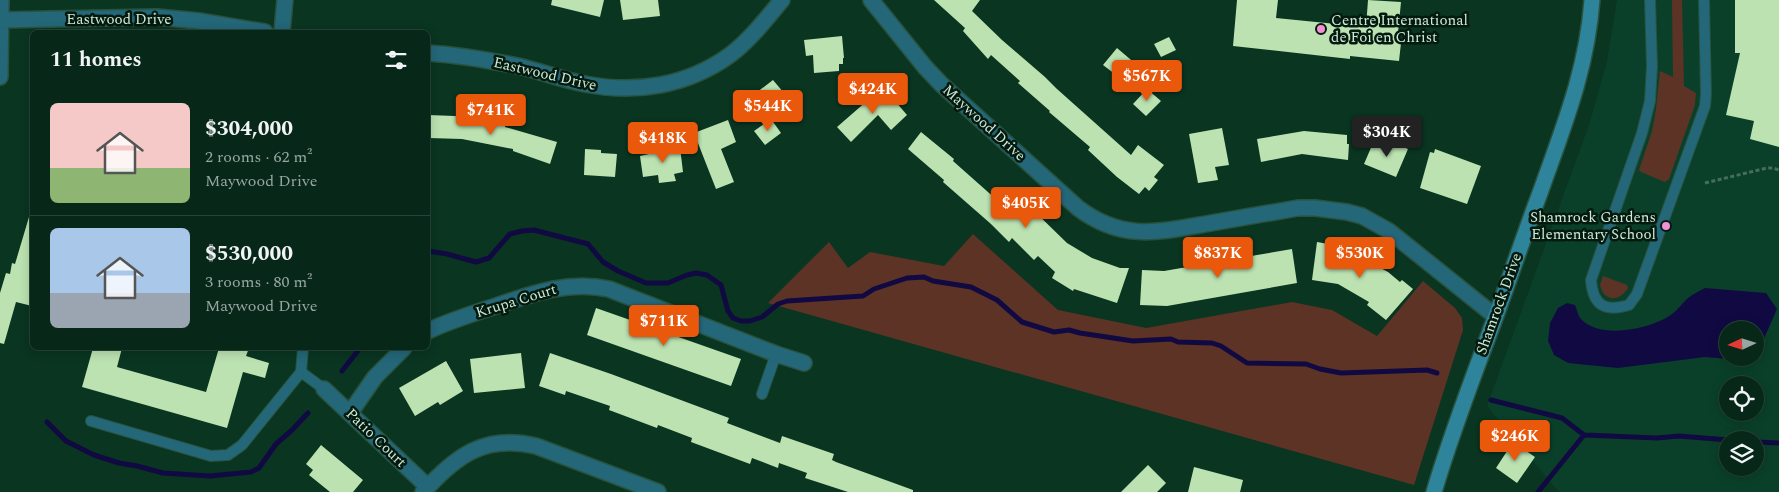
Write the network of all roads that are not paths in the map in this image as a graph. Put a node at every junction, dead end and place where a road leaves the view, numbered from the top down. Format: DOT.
graph roads {
  1 [pos="2,0"];
  2 [pos="285,0"];
  3 [pos="782,0"];
  4 [pos="871,0"];
  5 [pos="1592,0"];
  6 [pos="1650,0"];
  7 [pos="1704,0"];
  8 [pos="0,19"];
  9 [pos="253,30"];
  10 [pos="282,30"];
  11 [pos="430,53"];
  12 [pos="0,77"];
  13 [pos="1495,316"];
  14 [pos="430,330"];
  15 [pos="303,350"];
  16 [pos="402,350"];
  17 [pos="776,354"];
  18 [pos="804,363"];
  19 [pos="301,372"];
  20 [pos="324,388"];
  21 [pos="762,394"];
  22 [pos="350,413"];
  23 [pos="91,421"];
  24 [pos="426,490"];
  25 [pos="658,492"];
  26 [pos="1434,492"];
  1 -- 8 [label="street"];
  2 -- 10 [label="street"];
  3 -- 11 [label="street, Eastwood Drive"];
  4 -- 13 [label="street, Maywood Drive"];
  5 -- 13 [label="street, Shamrock Drive"];
  6 -- 7 [label="lane"];
  8 -- 9 [label="street, Eastwood Drive"];
  8 -- 12 [label="street"];
  13 -- 26 [label="street, Shamrock Drive"];
  14 -- 17 [label="street, Krupa Court"];
  15 -- 19 [label="lane"];
  16 -- 22 [label="street"];
  17 -- 18 [label="street, Krupa Court"];
  17 -- 21 [label="lane"];
  19 -- 20 [label="lane"];
  19 -- 23 [label="lane"];
  20 -- 22 [label="street, Patio Court"];
  22 -- 24 [label="street, Patio Court"];
  24 -- 25 [label="street"];
}
